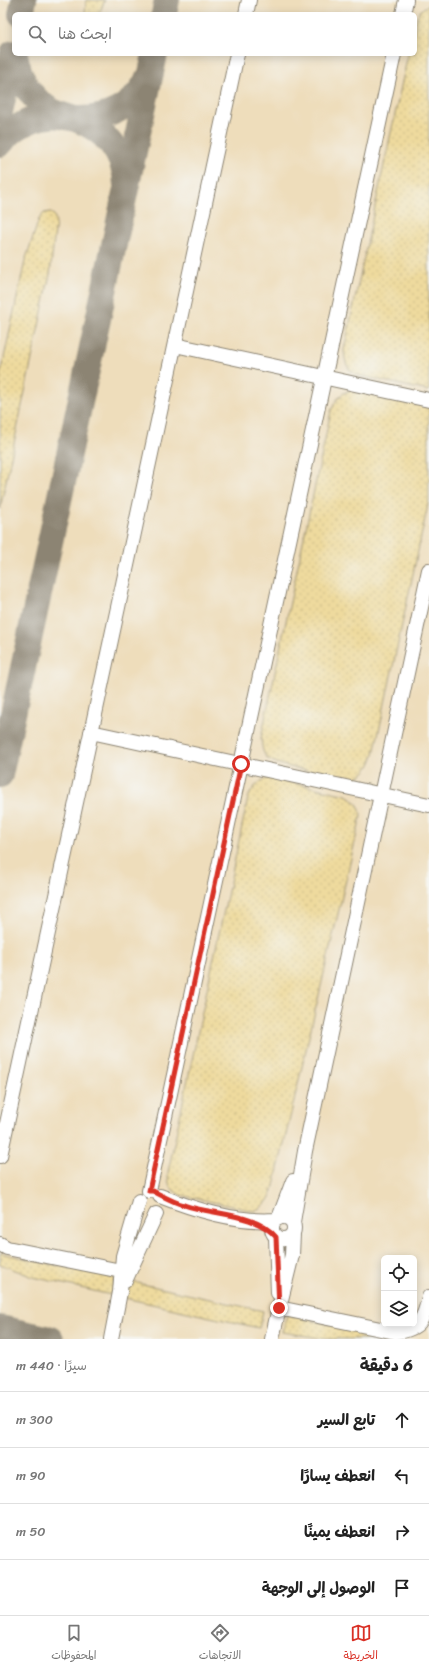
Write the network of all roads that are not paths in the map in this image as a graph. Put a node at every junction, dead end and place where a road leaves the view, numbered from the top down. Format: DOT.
graph roads {
  1 [pos="249,0"];
  2 [pos="406,0"];
  3 [pos="246,12"];
  4 [pos="403,12"];
  5 [pos="237,56"];
  6 [pos="394,56"];
  7 [pos="175,345"];
  8 [pos="325,377"];
  9 [pos="429,400"];
  10 [pos="429,570"];
  11 [pos="91,732"];
  12 [pos="241,764"];
  13 [pos="381,795"];
  14 [pos="429,805"];
  15 [pos="305,1151"];
  16 [pos="0,1156"];
  17 [pos="154,1193"];
  18 [pos="139,1201"];
  19 [pos="184,1206"];
  20 [pos="158,1212"];
  21 [pos="276,1227"];
  22 [pos="293,1228"];
  23 [pos="0,1244"];
  24 [pos="121,1271"];
  25 [pos="120,1292"];
  26 [pos="429,1296"];
  27 [pos="279,1308"];
  28 [pos="111,1339"];
  29 [pos="272,1339"];
  1 -- 3 [label="lane"];
  2 -- 4 [label="lane"];
  5 -- 7 [label="lane"];
  6 -- 8 [label="lane"];
  7 -- 8 [label="lane"];
  7 -- 11 [label="lane"];
  8 -- 9 [label="lane"];
  8 -- 12 [label="lane"];
  10 -- 13 [label="lane"];
  11 -- 12 [label="lane"];
  11 -- 16 [label="lane"];
  12 -- 13 [label="lane"];
  12 -- 17 [label="lane"];
  13 -- 14 [label="lane"];
  13 -- 15 [label="lane"];
  15 -- 21 [label="lane"];
  15 -- 22 [label="lane"];
  17 -- 18 [label="lane"];
  17 -- 19 [label="lane"];
  17 -- 20 [label="lane"];
  18 -- 20 [label="lane"];
  18 -- 24 [label="lane"];
  19 -- 20 [label="lane"];
  19 -- 21 [label="lane"];
  20 -- 25 [label="lane"];
  21 -- 22 [label="lane"];
  21 -- 22 [label="lane"];
  21 -- 27 [label="lane"];
  22 -- 27 [label="lane"];
  23 -- 24 [label="lane"];
  24 -- 25 [label="lane"];
  25 -- 28 [label="lane"];
  26 -- 27 [label="lane"];
  27 -- 29 [label="lane"];
}
